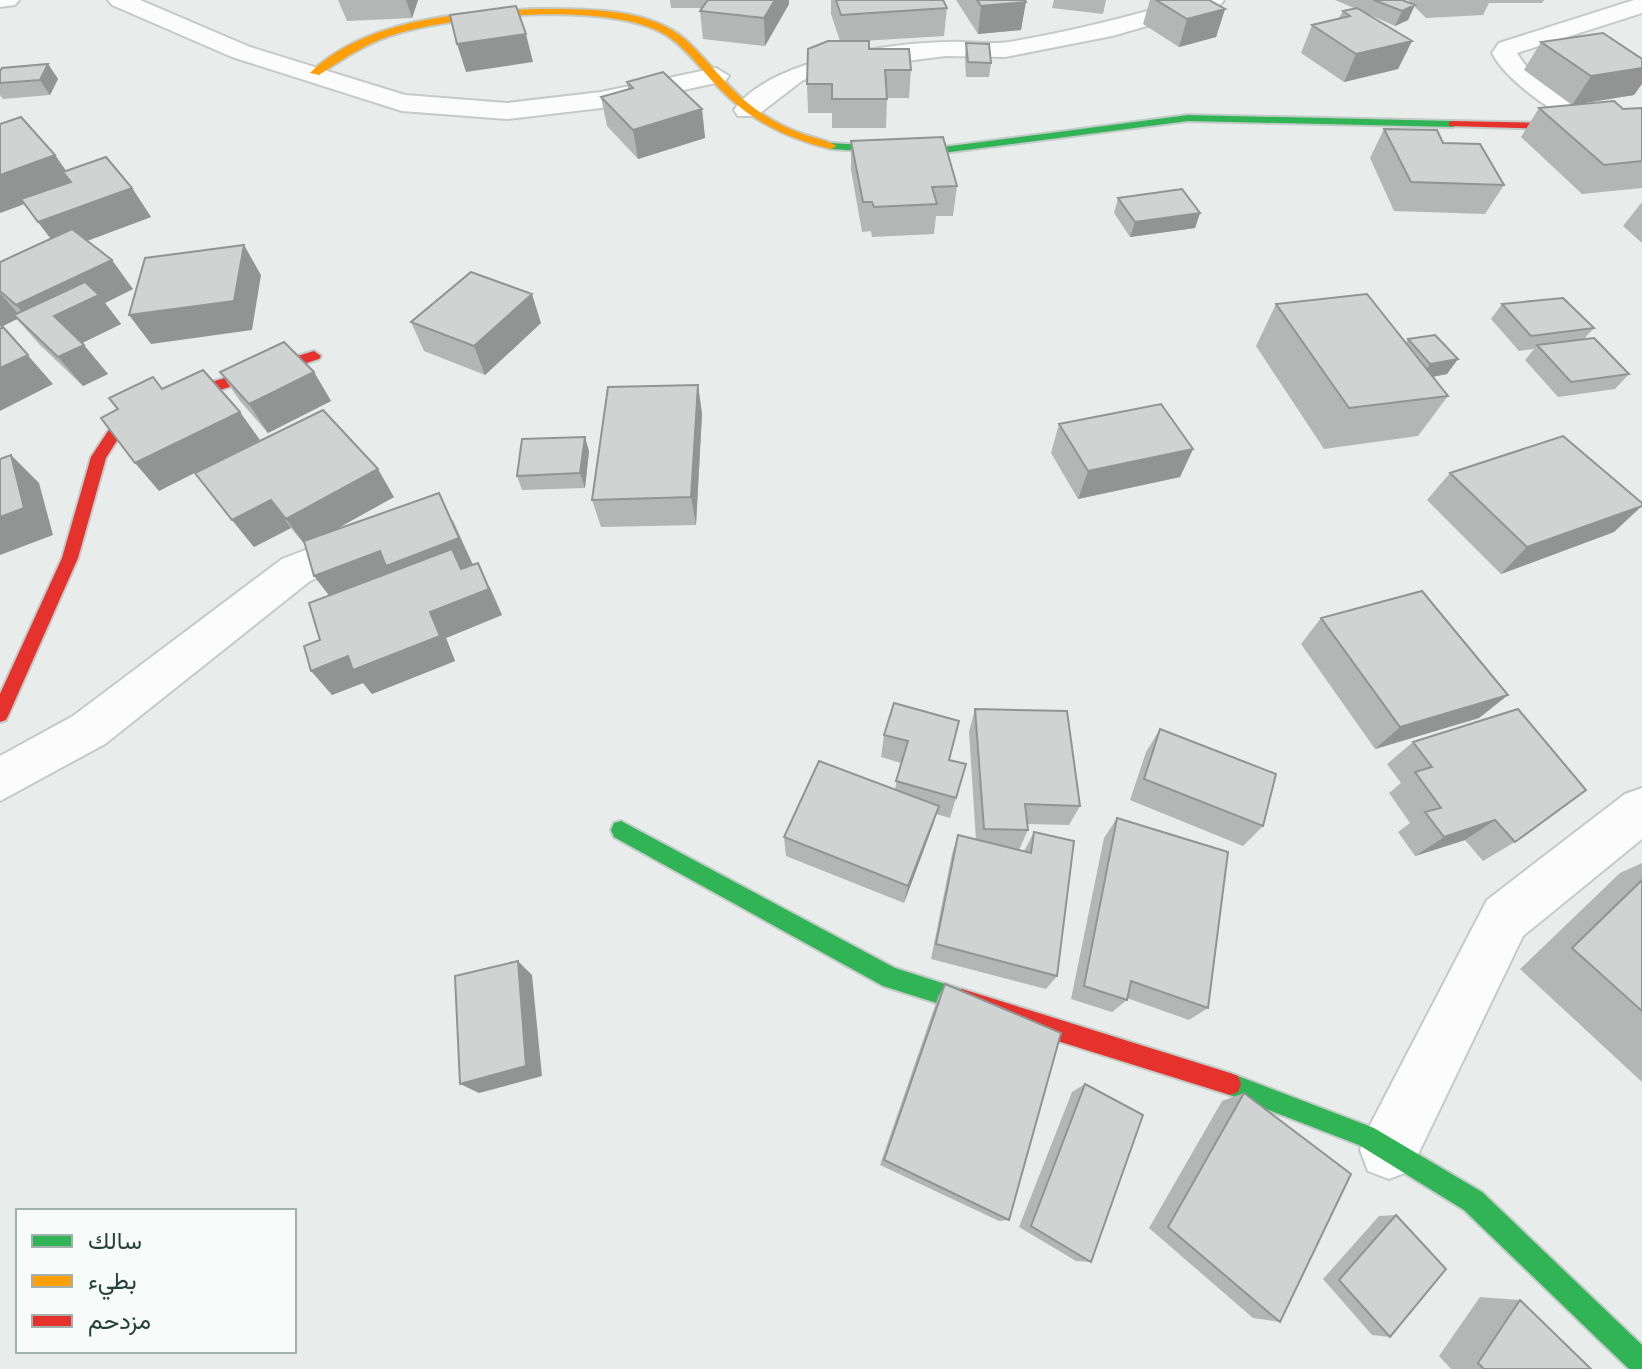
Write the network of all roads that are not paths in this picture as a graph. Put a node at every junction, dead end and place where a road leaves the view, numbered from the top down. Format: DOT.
graph roads {
  1 [pos="0,0"];
  2 [pos="7,0"];
  3 [pos="120,0"];
  4 [pos="1212,0"];
  5 [pos="1642,5"];
  6 [pos="315,73"];
  7 [pos="716,76"];
  8 [pos="747,110"];
  9 [pos="1609,128"];
  10 [pos="1642,144"];
  11 [pos="314,356"];
  12 [pos="404,526"];
  13 [pos="0,714"];
  14 [pos="0,780"];
  15 [pos="1642,810"];
  16 [pos="621,830"];
  17 [pos="1389,1150"];
  18 [pos="1642,1363"];
  1 -- 2 [label="street"];
  3 -- 6 [label="street"];
  4 -- 8 [label="street"];
  5 -- 9 [label="street"];
  6 -- 7 [label="street"];
  6 -- 7 [label="street"];
  7 -- 8 [label="street"];
  8 -- 9 [label="street"];
  9 -- 10 [label="street"];
  11 -- 13 [label="street"];
  12 -- 14 [label="street"];
  15 -- 17 [label="street"];
  16 -- 17 [label="street"];
  17 -- 18 [label="street"];
}
